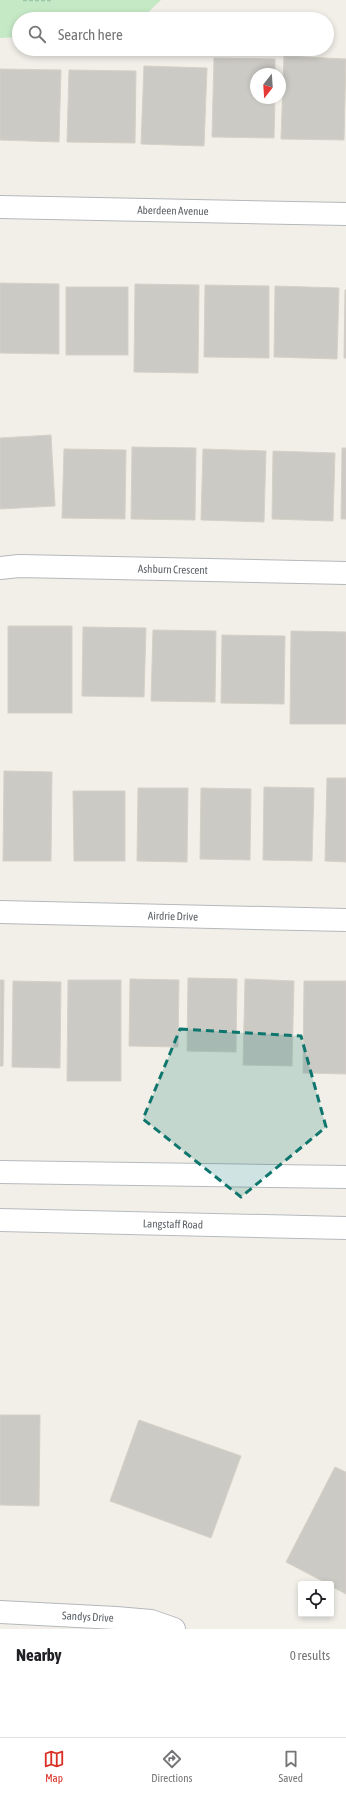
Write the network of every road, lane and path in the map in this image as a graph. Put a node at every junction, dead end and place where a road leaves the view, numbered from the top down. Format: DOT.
graph roads {
  1 [pos="23,0"];
  2 [pos="51,0"];
  3 [pos="0,207"];
  4 [pos="346,214"];
  5 [pos="0,568"];
  6 [pos="346,573"];
  7 [pos="0,912"];
  8 [pos="346,920"];
  9 [pos="0,1172"];
  10 [pos="346,1177"];
  11 [pos="0,1220"];
  12 [pos="346,1228"];
  13 [pos="0,1612"];
  14 [pos="174,1629"];
  1 -- 2 [label="path"];
  3 -- 4 [label="street, Aberdeen Avenue"];
  5 -- 6 [label="street, Ashburn Crescent"];
  7 -- 8 [label="street, Airdrie Drive"];
  9 -- 10 [label="street"];
  11 -- 12 [label="street, Langstaff Road"];
  13 -- 14 [label="street, Sandys Drive"];
}
